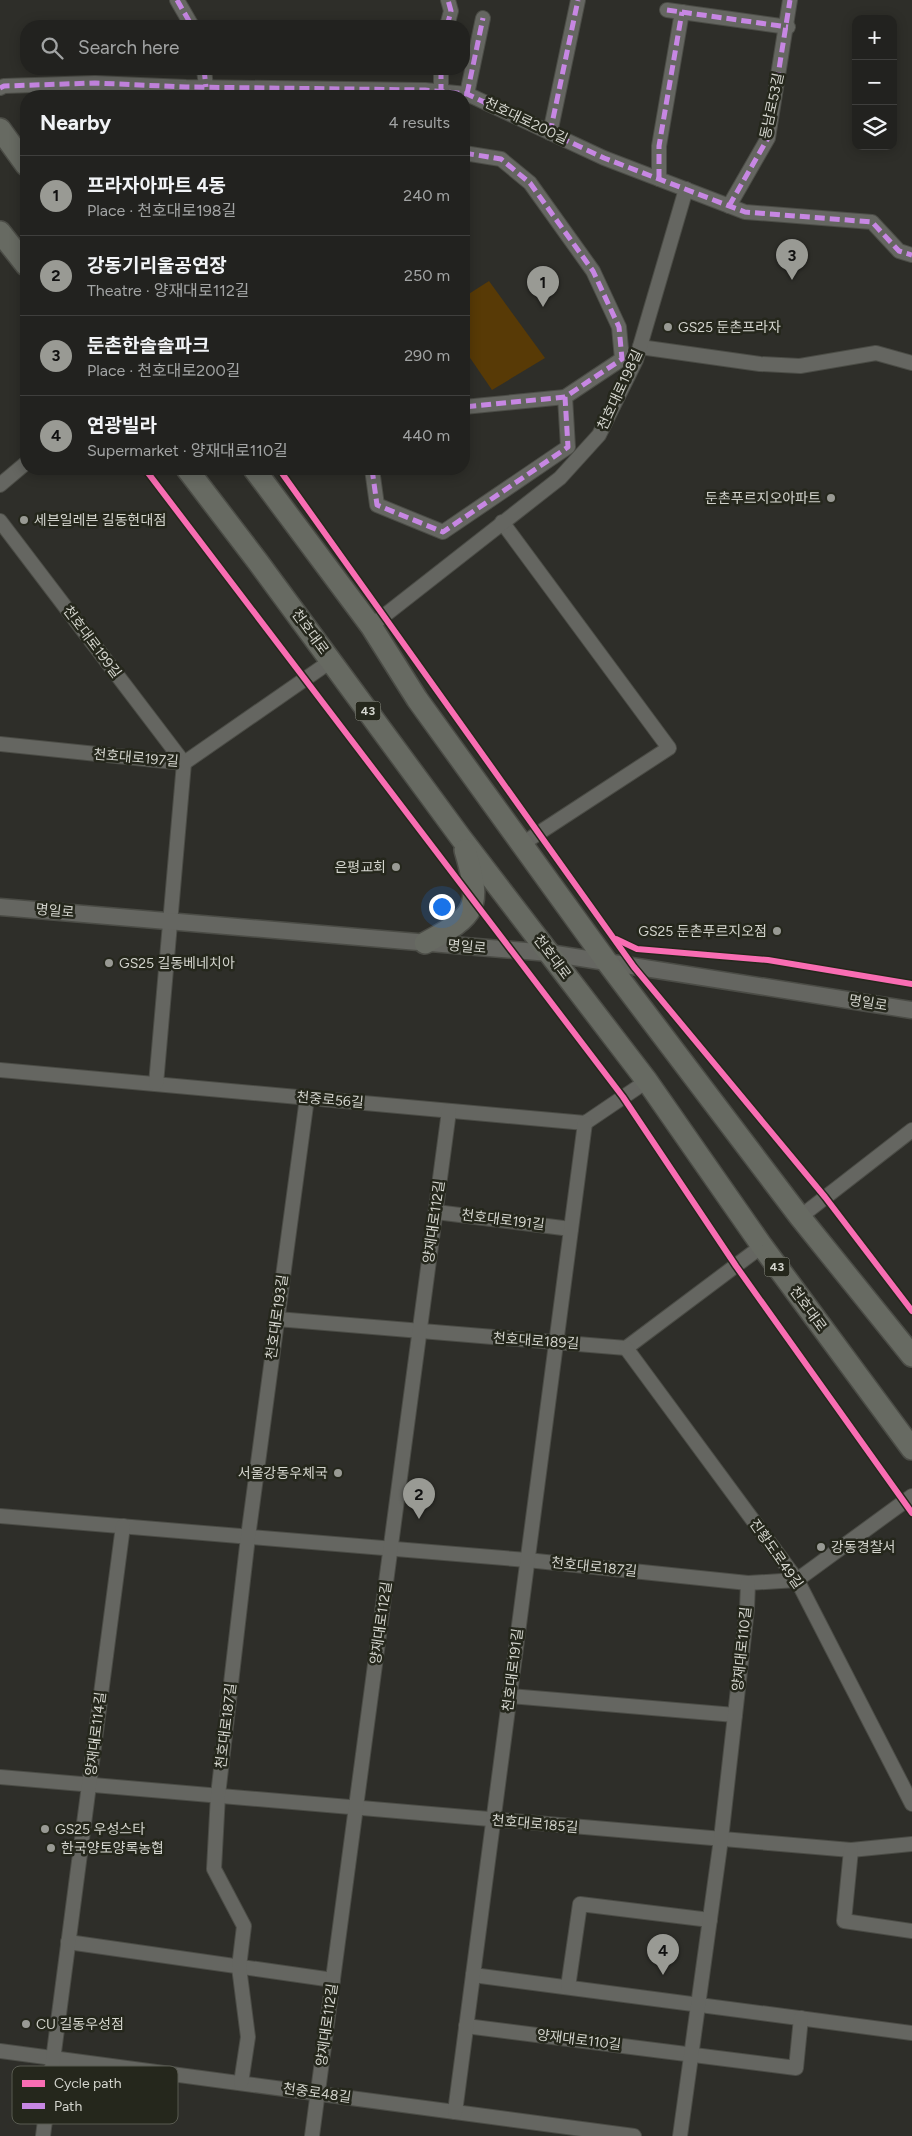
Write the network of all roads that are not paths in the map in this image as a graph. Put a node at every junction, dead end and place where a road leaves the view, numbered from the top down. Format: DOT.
graph roads {
  1 [pos="177,0"];
  2 [pos="448,0"];
  3 [pos="578,0"];
  4 [pos="790,0"];
  5 [pos="667,10"];
  6 [pos="682,12"];
  7 [pos="483,18"];
  8 [pos="189,20"];
  9 [pos="449,20"];
  10 [pos="788,26"];
  11 [pos="205,75"];
  12 [pos="441,75"];
  13 [pos="206,87"];
  14 [pos="0,88"];
  15 [pos="168,90"];
  16 [pos="196,90"];
  17 [pos="301,90"];
  18 [pos="441,90"];
  19 [pos="468,90"];
  20 [pos="470,95"];
  21 [pos="0,129"];
  22 [pos="550,133"];
  23 [pos="470,154"];
  24 [pos="20,157"];
  25 [pos="659,179"];
  26 [pos="686,190"];
  27 [pos="729,206"];
  28 [pos="0,232"];
  29 [pos="912,255"];
  30 [pos="20,257"];
  31 [pos="640,347"];
  32 [pos="912,363"];
  33 [pos="565,397"];
  34 [pos="470,406"];
  35 [pos="20,468"];
  36 [pos="192,475"];
  37 [pos="258,475"];
  38 [pos="373,475"];
  39 [pos="0,486"];
  40 [pos="0,521"];
  41 [pos="502,522"];
  42 [pos="371,626"];
  43 [pos="331,661"];
  44 [pos="0,744"];
  45 [pos="184,763"];
  46 [pos="461,838"];
  47 [pos="522,844"];
  48 [pos="0,907"];
  49 [pos="169,922"];
  50 [pos="425,943"];
  51 [pos="548,953"];
  52 [pos="607,962"];
  53 [pos="912,1010"];
  54 [pos="0,1070"];
  55 [pos="647,1082"];
  56 [pos="156,1084"];
  57 [pos="307,1098"];
  58 [pos="449,1111"];
  59 [pos="585,1123"];
  60 [pos="912,1130"];
  61 [pos="436,1212"];
  62 [pos="800,1217"];
  63 [pos="571,1229"];
  64 [pos="762,1246"];
  65 [pos="277,1319"];
  66 [pos="420,1332"];
  67 [pos="556,1342"];
  68 [pos="626,1348"];
  69 [pos="912,1356"];
  70 [pos="912,1449"];
  71 [pos="912,1496"];
  72 [pos="0,1516"];
  73 [pos="123,1526"];
  74 [pos="248,1537"];
  75 [pos="391,1549"];
  76 [pos="527,1560"];
  77 [pos="796,1580"];
  78 [pos="748,1583"];
  79 [pos="510,1696"];
  80 [pos="735,1715"];
  81 [pos="0,1777"];
  82 [pos="89,1784"];
  83 [pos="218,1795"];
  84 [pos="912,1804"];
  85 [pos="356,1807"];
  86 [pos="493,1821"];
  87 [pos="721,1839"];
  88 [pos="912,1844"];
  89 [pos="851,1850"];
  90 [pos="710,1920"];
  91 [pos="912,1931"];
  92 [pos="68,1942"];
  93 [pos="239,1967"];
  94 [pos="473,1975"];
  95 [pos="333,1980"];
  96 [pos="568,1987"];
  97 [pos="698,2004"];
  98 [pos="801,2018"];
  99 [pos="466,2026"];
  100 [pos="912,2033"];
  101 [pos="0,2051"];
  102 [pos="692,2053"];
  103 [pos="53,2058"];
  104 [pos="52,2066"];
  105 [pos="113,2066"];
  106 [pos="178,2075"];
  107 [pos="241,2083"];
  108 [pos="318,2094"];
  109 [pos="455,2112"];
  110 [pos="312,2136"];
  111 [pos="634,2136"];
  112 [pos="680,2136"];
  1 -- 8 [label="street"];
  2 -- 9 [label="street"];
  3 -- 22 [label="street"];
  4 -- 10 [label="street, 동남로53길"];
  5 -- 6 [label="street"];
  6 -- 10 [label="street"];
  6 -- 25 [label="street"];
  7 -- 19 [label="street"];
  10 -- 27 [label="street, 동남로53길"];
  11 -- 13 [label="street"];
  12 -- 18 [label="street"];
  13 -- 16 [label="street, 천호대로200길"];
  13 -- 17 [label="street, 천호대로200길"];
  14 -- 15 [label="street, 천호대로200길"];
  20 -- 22 [label="street, 천호대로200길"];
  21 -- 24 [label="main road"];
  22 -- 25 [label="street, 천호대로200길"];
  23 -- 33 [label="street"];
  25 -- 26 [label="street, 천호대로200길"];
  26 -- 27 [label="street, 천호대로200길"];
  26 -- 31 [label="street, 천호대로198길"];
  27 -- 29 [label="street, 천호대로200길"];
  28 -- 30 [label="main road"];
  31 -- 32 [label="street"];
  31 -- 41 [label="street, 천호대로198길"];
  33 -- 34 [label="street"];
  33 -- 38 [label="street"];
  35 -- 39 [label="street"];
  36 -- 43 [label="main road, 천호대로 / 43"];
  37 -- 42 [label="main road"];
  40 -- 45 [label="street, 천호대로199길"];
  41 -- 42 [label="street, 천호대로198길"];
  41 -- 47 [label="street"];
  42 -- 47 [label="main road"];
  43 -- 45 [label="street, 천호대로197길"];
  43 -- 46 [label="main road, 천호대로 / 43"];
  44 -- 45 [label="street, 천호대로197길"];
  45 -- 49 [label="street"];
  46 -- 50 [label="main road"];
  46 -- 51 [label="main road, 천호대로 / 43"];
  47 -- 52 [label="main road"];
  48 -- 49 [label="street, 명일로"];
  49 -- 50 [label="street, 명일로"];
  49 -- 56 [label="street"];
  50 -- 51 [label="street, 명일로"];
  51 -- 52 [label="street, 명일로"];
  51 -- 55 [label="main road, 천호대로 / 43"];
  52 -- 53 [label="street, 명일로"];
  52 -- 62 [label="main road"];
  54 -- 56 [label="street, 천중로56길"];
  55 -- 59 [label="street"];
  55 -- 64 [label="main road, 천호대로 / 43"];
  56 -- 57 [label="street, 천중로56길"];
  57 -- 58 [label="street, 천중로56길"];
  57 -- 65 [label="street, 천호대로193길"];
  58 -- 59 [label="street, 천중로56길"];
  58 -- 61 [label="street, 양재대로112길"];
  59 -- 63 [label="street, 천호대로191길"];
  60 -- 62 [label="street"];
  61 -- 63 [label="street, 천호대로191길"];
  61 -- 66 [label="street, 양재대로112길"];
  62 -- 69 [label="main road"];
  63 -- 67 [label="street, 천호대로191길"];
  64 -- 68 [label="street"];
  64 -- 70 [label="main road, 천호대로 / 43"];
  65 -- 66 [label="street, 천호대로189길"];
  65 -- 74 [label="street, 천호대로193길"];
  66 -- 67 [label="street, 천호대로189길"];
  66 -- 75 [label="street, 양재대로112길"];
  67 -- 68 [label="street, 천호대로189길"];
  67 -- 76 [label="street, 천호대로191길"];
  68 -- 77 [label="street, 진황도로49길"];
  71 -- 77 [label="street"];
  72 -- 73 [label="street, 천호대로187길"];
  73 -- 74 [label="street, 천호대로187길"];
  73 -- 82 [label="street, 양재대로114길"];
  74 -- 75 [label="street, 천호대로187길"];
  74 -- 83 [label="street, 천호대로187길"];
  75 -- 76 [label="street, 천호대로187길"];
  75 -- 85 [label="street, 양재대로112길"];
  76 -- 78 [label="street, 천호대로187길"];
  76 -- 79 [label="street, 천호대로191길"];
  77 -- 78 [label="street, 천호대로187길"];
  77 -- 84 [label="street, 진황도로49길"];
  78 -- 80 [label="street, 양재대로110길"];
  79 -- 80 [label="street"];
  79 -- 86 [label="street, 천호대로191길"];
  80 -- 87 [label="street, 양재대로110길"];
  81 -- 82 [label="street, 천호대로185길"];
  82 -- 83 [label="street, 천호대로185길"];
  82 -- 92 [label="street, 양재대로114길"];
  83 -- 85 [label="street, 천호대로185길"];
  83 -- 93 [label="street"];
  85 -- 86 [label="street, 천호대로185길"];
  85 -- 95 [label="street, 양재대로112길"];
  86 -- 87 [label="street, 천호대로185길"];
  86 -- 94 [label="street, 천호대로191길"];
  87 -- 89 [label="street, 천호대로185길"];
  87 -- 90 [label="street, 양재대로110길"];
  88 -- 89 [label="street, 천호대로185길"];
  89 -- 91 [label="street"];
  90 -- 96 [label="street"];
  90 -- 97 [label="street, 양재대로110길"];
  92 -- 93 [label="street"];
  92 -- 103 [label="street, 양재대로114길"];
  93 -- 95 [label="street"];
  93 -- 107 [label="street"];
  94 -- 96 [label="street"];
  94 -- 99 [label="street, 천호대로191길"];
  95 -- 108 [label="street, 양재대로112길"];
  96 -- 97 [label="street"];
  97 -- 98 [label="street"];
  97 -- 102 [label="street, 양재대로110길"];
  98 -- 100 [label="street"];
  98 -- 102 [label="street, 양재대로110길"];
  99 -- 102 [label="street, 양재대로110길"];
  99 -- 109 [label="street, 천호대로191길"];
  101 -- 103 [label="street, 천중로48길"];
  102 -- 112 [label="street, 양재대로110길"];
  103 -- 104 [label="street, 양재대로114길"];
  103 -- 105 [label="street, 천중로48길"];
  106 -- 107 [label="street, 천중로48길"];
  107 -- 108 [label="street, 천중로48길"];
  108 -- 109 [label="street, 천중로48길"];
  108 -- 110 [label="street, 양재대로112길"];
  109 -- 111 [label="street, 천중로48길"];
}
